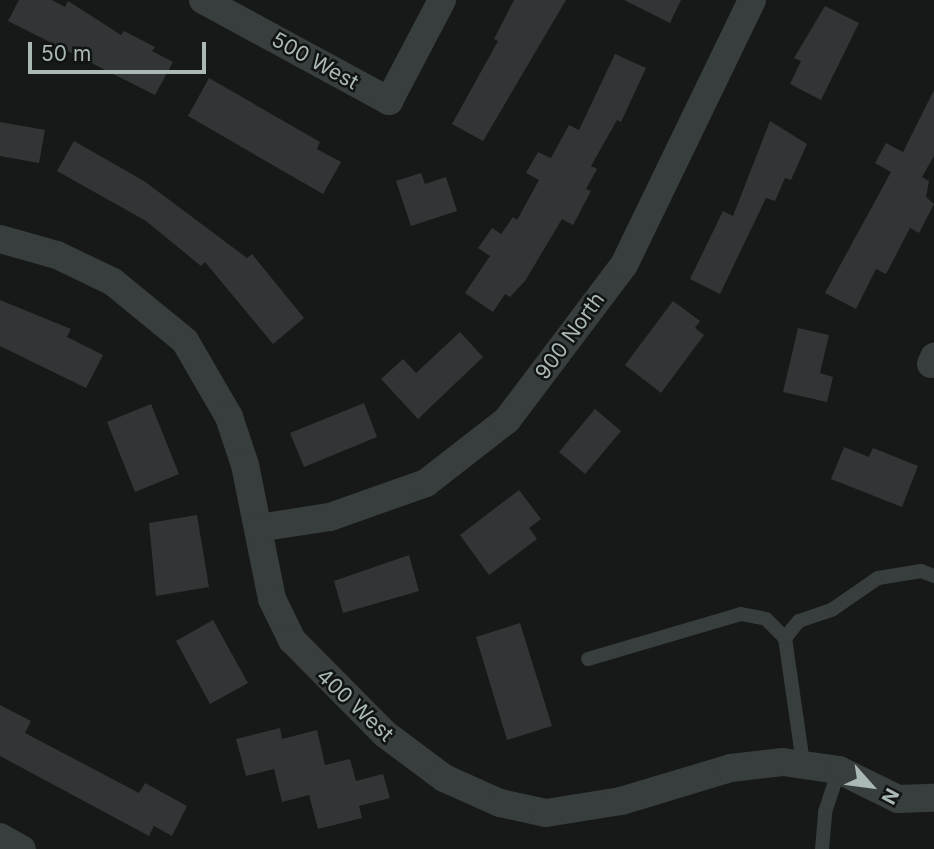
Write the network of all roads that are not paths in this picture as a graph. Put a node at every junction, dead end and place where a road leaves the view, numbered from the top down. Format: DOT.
graph roads {
  1 [pos="203,0"];
  2 [pos="442,0"];
  3 [pos="752,0"];
  4 [pos="0,239"];
  5 [pos="258,528"];
  6 [pos="934,576"];
  7 [pos="785,638"];
  8 [pos="588,659"];
  9 [pos="803,763"];
  10 [pos="839,770"];
  11 [pos="934,799"];
  12 [pos="0,837"];
  13 [pos="22,849"];
  14 [pos="822,849"];
  1 -- 2 [label="street, 500 West"];
  3 -- 5 [label="street, 900 North"];
  4 -- 5 [label="street, 400 West"];
  5 -- 9 [label="street, 400 West"];
  6 -- 7 [label="lane"];
  7 -- 8 [label="lane"];
  7 -- 9 [label="lane"];
  9 -- 10 [label="street, 400 West"];
  10 -- 11 [label="street, 400 West"];
  10 -- 14 [label="lane"];
  12 -- 13 [label="street"];
}
